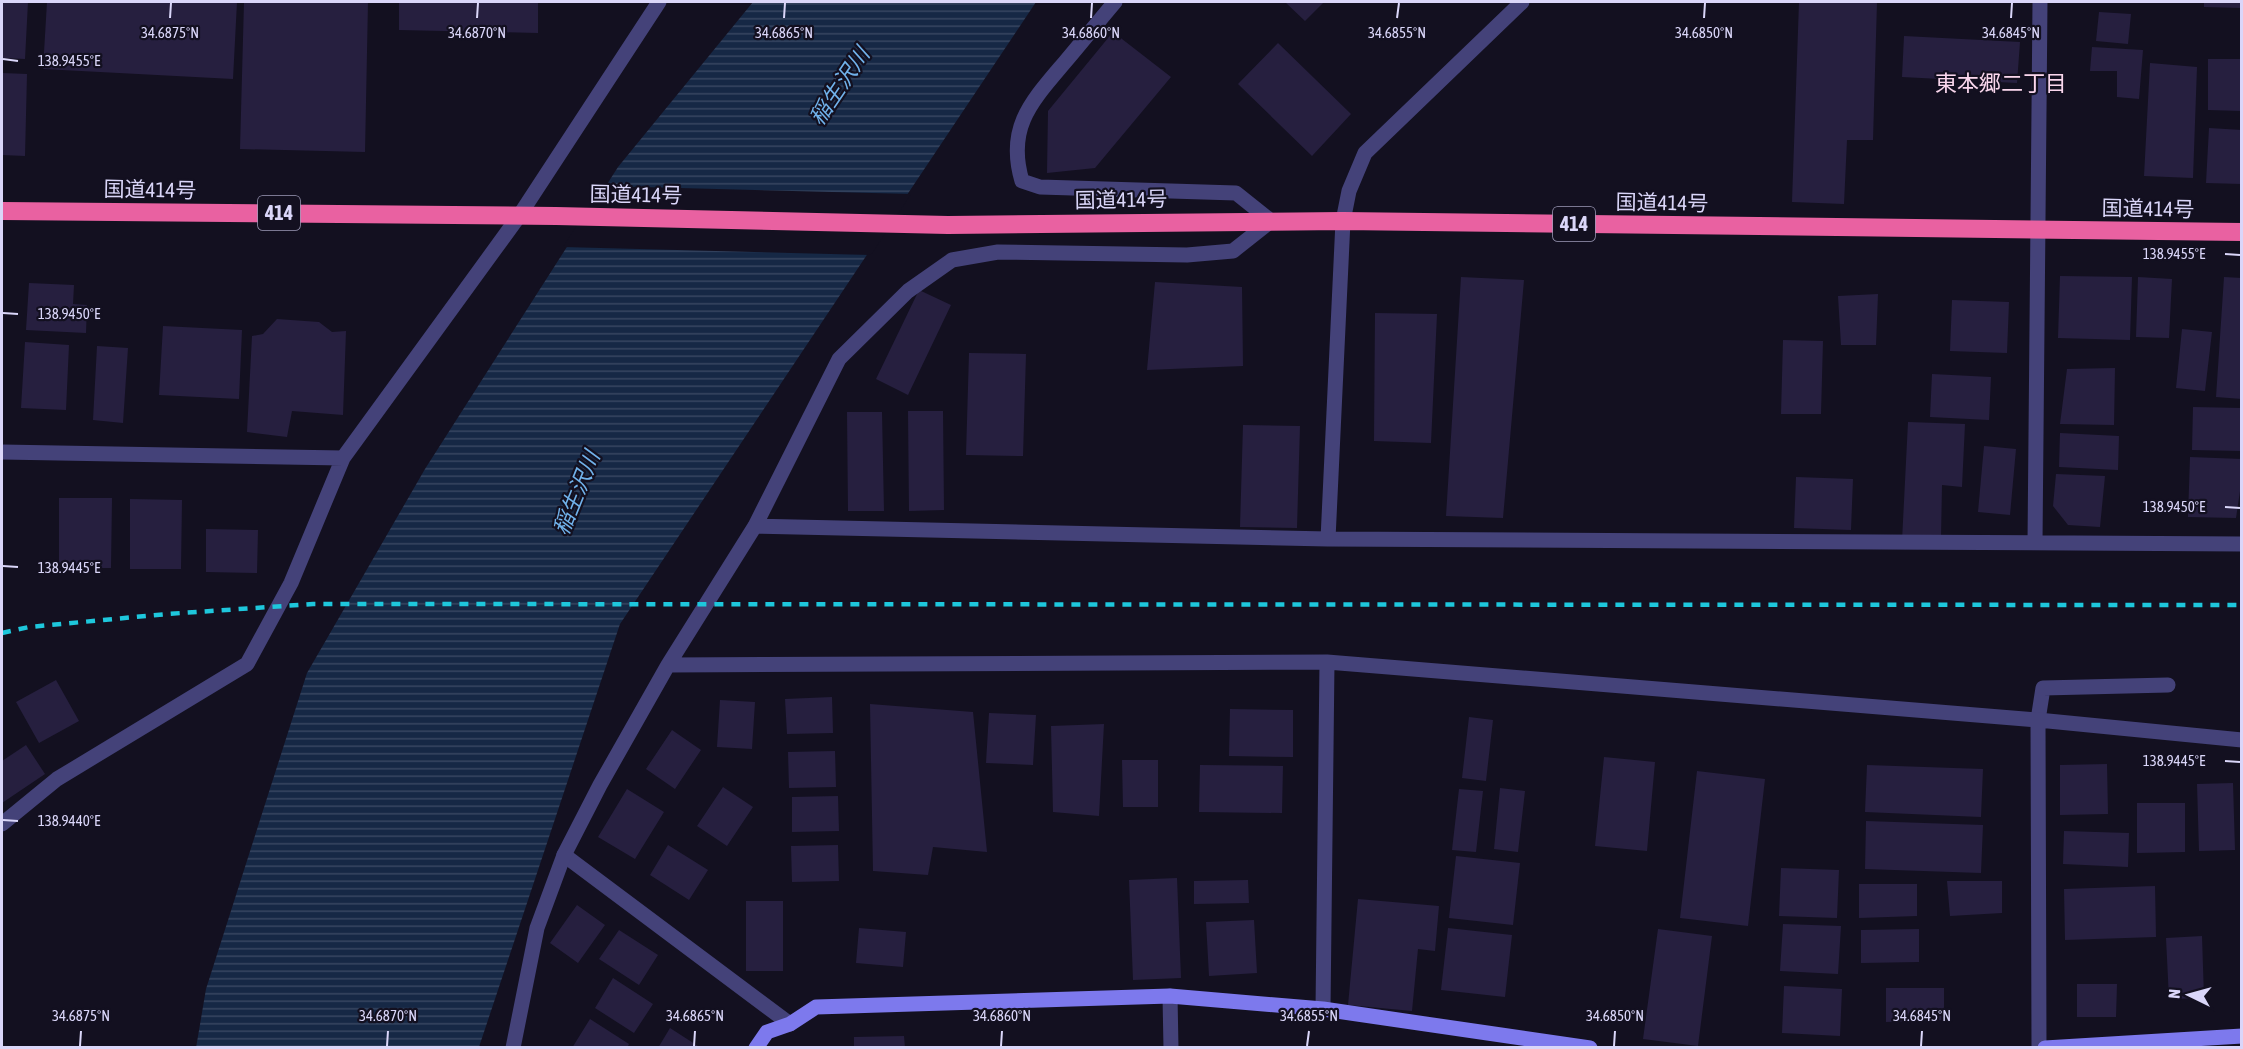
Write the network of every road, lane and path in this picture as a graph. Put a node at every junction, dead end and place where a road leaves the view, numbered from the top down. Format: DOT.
graph roads {
  1 [pos="659,2"];
  2 [pos="1115,2"];
  3 [pos="1522,2"];
  4 [pos="2040,2"];
  5 [pos="2,210"];
  6 [pos="519,216"];
  7 [pos="1271,221"];
  8 [pos="1343,221"];
  9 [pos="2037,230"];
  10 [pos="2241,232"];
  11 [pos="2,452"];
  12 [pos="343,458"];
  13 [pos="755,526"];
  14 [pos="1328,539"];
  15 [pos="2036,543"];
  16 [pos="2241,544"];
  17 [pos="1328,662"];
  18 [pos="668,665"];
  19 [pos="2168,685"];
  20 [pos="2038,720"];
  21 [pos="2241,740"];
  22 [pos="2,824"];
  23 [pos="564,855"];
  24 [pos="1170,996"];
  25 [pos="1323,1008"];
  26 [pos="790,1024"];
  27 [pos="2241,1036"];
  28 [pos="513,1047"];
  29 [pos="756,1047"];
  30 [pos="1170,1047"];
  31 [pos="1590,1047"];
  32 [pos="2039,1047"];
  33 [pos="2045,1047"];
  1 -- 6 [label="street"];
  2 -- 7 [label="street"];
  3 -- 8 [label="street"];
  4 -- 9 [label="street"];
  5 -- 6 [label="highway, 国道414号 / 414"];
  6 -- 7 [label="highway, 国道414号 / 414"];
  6 -- 12 [label="street"];
  7 -- 8 [label="highway, 国道414号 / 414"];
  7 -- 13 [label="street"];
  8 -- 9 [label="highway, 国道414号 / 414"];
  8 -- 14 [label="street"];
  9 -- 10 [label="highway, 国道414号 / 414"];
  9 -- 15 [label="street"];
  11 -- 12 [label="street"];
  12 -- 22 [label="street"];
  13 -- 14 [label="street"];
  13 -- 18 [label="street"];
  14 -- 15 [label="street"];
  15 -- 16 [label="street"];
  17 -- 18 [label="street"];
  17 -- 20 [label="street"];
  17 -- 25 [label="street"];
  18 -- 23 [label="street"];
  19 -- 20 [label="street"];
  20 -- 21 [label="street"];
  20 -- 32 [label="street"];
  23 -- 26 [label="street"];
  23 -- 28 [label="street"];
  24 -- 25 [label="street"];
  24 -- 26 [label="street"];
  24 -- 30 [label="street"];
  25 -- 31 [label="street"];
  26 -- 29 [label="street"];
  27 -- 33 [label="street"];
}
